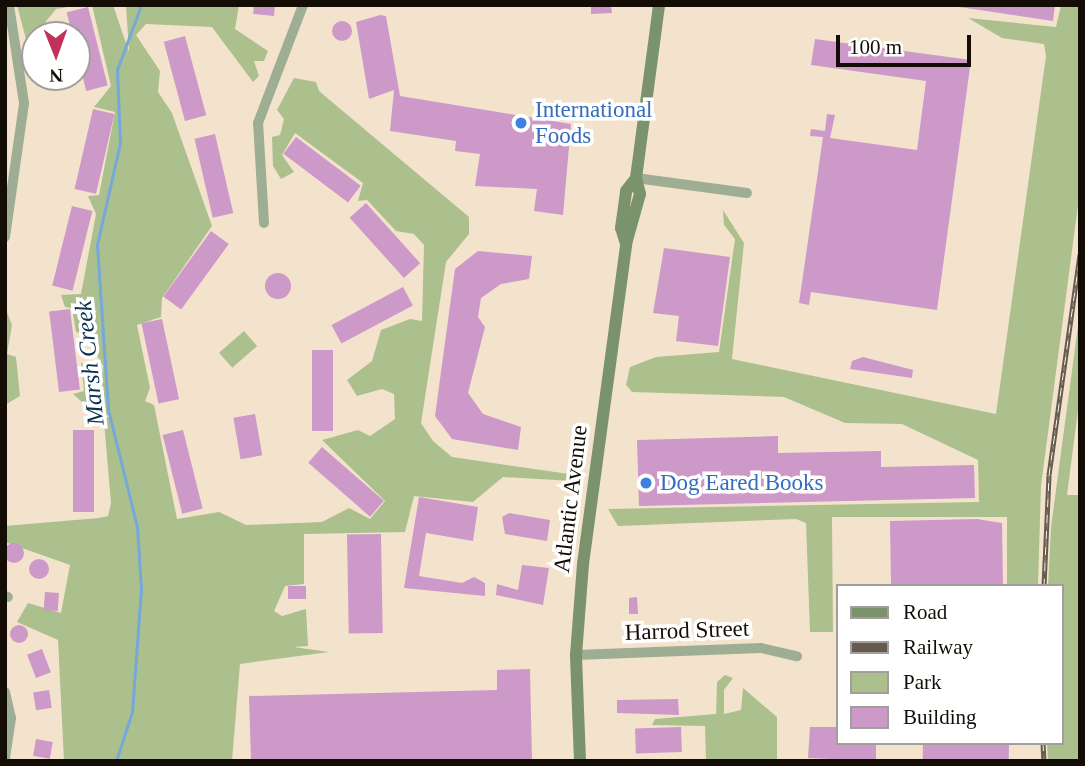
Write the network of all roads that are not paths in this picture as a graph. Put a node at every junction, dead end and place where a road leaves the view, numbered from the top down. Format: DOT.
graph roads {
  1 [pos="9,5"];
  2 [pos="303,5"];
  3 [pos="659,5"];
  4 [pos="636,178"];
  5 [pos="747,193"];
  6 [pos="264,223"];
  7 [pos="5,237"];
  8 [pos="576,655"];
  9 [pos="797,656"];
  10 [pos="5,692"];
  11 [pos="7,741"];
  12 [pos="5,758"];
  13 [pos="580,761"];
  1 -- 7 [label="street"];
  2 -- 6 [label="street"];
  3 -- 4 [label="main road, Atlantic Avenue"];
  4 -- 5 [label="street"];
  4 -- 8 [label="main road, Atlantic Avenue"];
  8 -- 9 [label="street, Harrod Street"];
  8 -- 13 [label="main road, Atlantic Avenue"];
  10 -- 11 [label="street"];
  11 -- 12 [label="street"];
}
